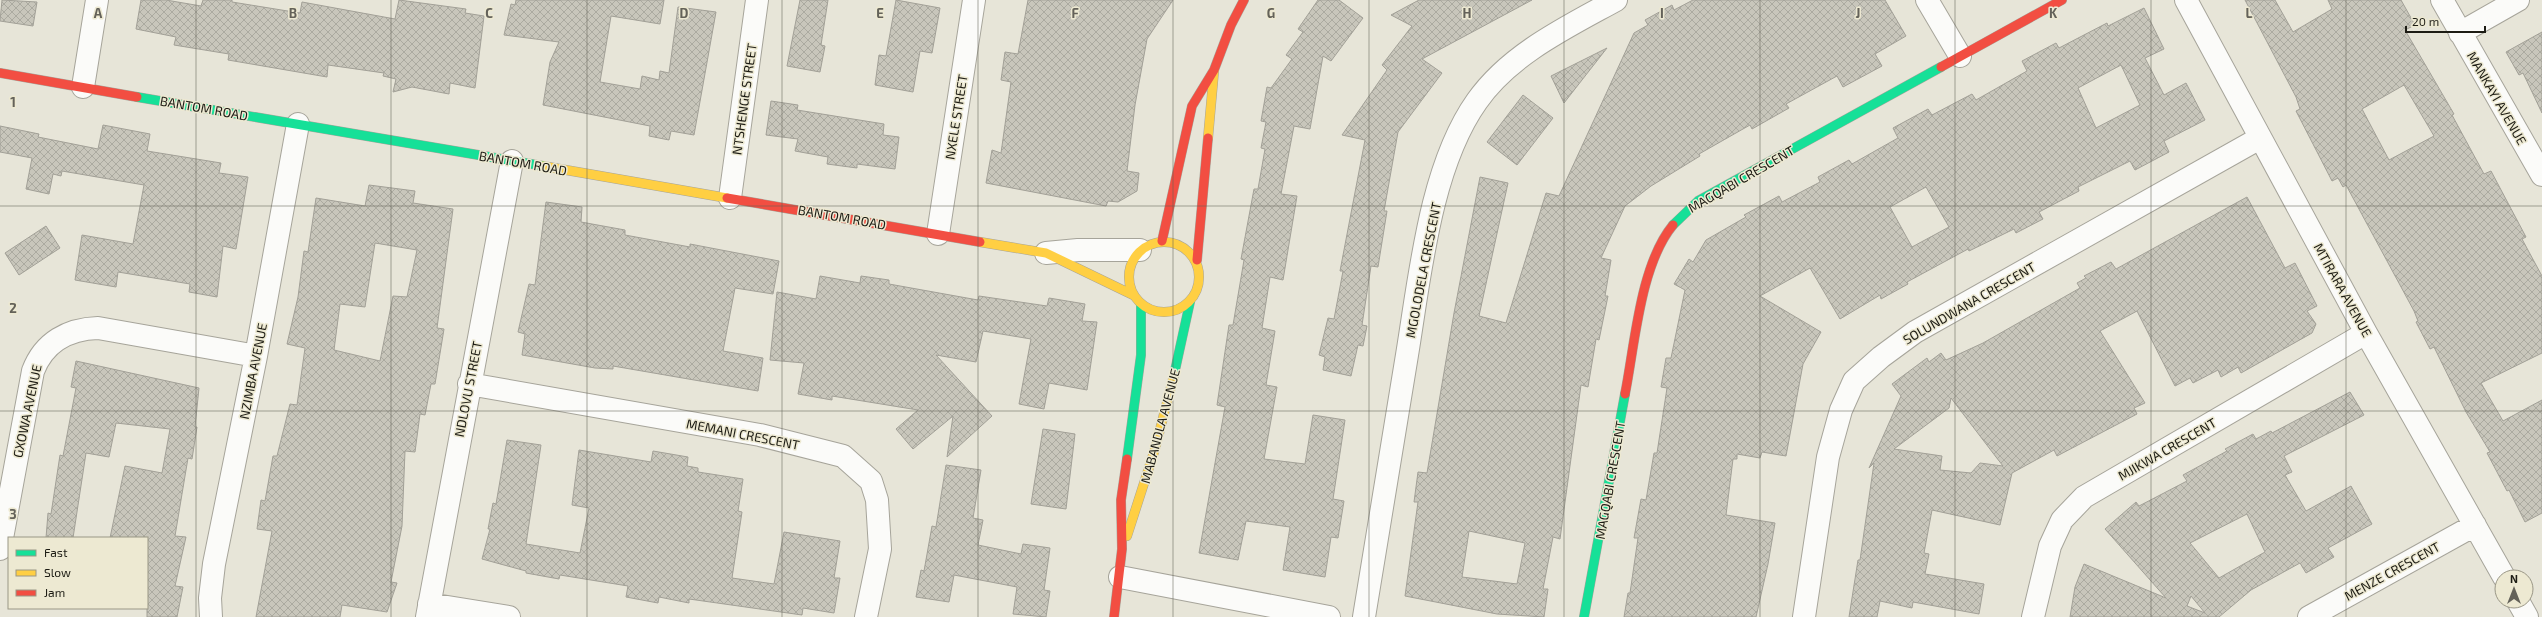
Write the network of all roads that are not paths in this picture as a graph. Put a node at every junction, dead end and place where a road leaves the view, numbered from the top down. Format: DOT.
graph roads {
  1 [pos="97,0"];
  2 [pos="757,0"];
  3 [pos="974,0"];
  4 [pos="1244,0"];
  5 [pos="1616,0"];
  6 [pos="1927,0"];
  7 [pos="2062,0"];
  8 [pos="2186,0"];
  9 [pos="2442,0"];
  10 [pos="2518,0"];
  11 [pos="2460,33"];
  12 [pos="1960,56"];
  13 [pos="1214,70"];
  14 [pos="0,73"];
  15 [pos="83,86"];
  16 [pos="298,124"];
  17 [pos="2260,138"];
  18 [pos="512,161"];
  19 [pos="2542,175"];
  20 [pos="730,198"];
  21 [pos="938,234"];
  22 [pos="1162,241"];
  23 [pos="1140,250"];
  24 [pos="1046,253"];
  25 [pos="1196,260"];
  26 [pos="1133,295"];
  27 [pos="1190,302"];
  28 [pos="1141,305"];
  29 [pos="2366,333"];
  30 [pos="256,356"];
  31 [pos="469,384"];
  32 [pos="2475,525"];
  33 [pos="0,549"];
  34 [pos="1122,549"];
  35 [pos="2500,569"];
  36 [pos="1120,577"];
  37 [pos="428,610"];
  38 [pos="211,617"];
  39 [pos="509,617"];
  40 [pos="866,617"];
  41 [pos="1114,617"];
  42 [pos="1329,617"];
  43 [pos="1364,617"];
  44 [pos="1584,617"];
  45 [pos="1804,617"];
  46 [pos="2033,617"];
  47 [pos="2309,617"];
  1 -- 15 [label="street"];
  2 -- 20 [label="street, NTSHENGE STREET"];
  3 -- 21 [label="street, NXELE STREET"];
  4 -- 13 [label="street"];
  5 -- 43 [label="street, MGOLODELA CRESCENT"];
  6 -- 12 [label="street"];
  7 -- 12 [label="street, MAGQABI CRESCENT"];
  8 -- 17 [label="street, MTIRARA AVENUE"];
  9 -- 11 [label="street, MANKAYI AVENUE"];
  10 -- 11 [label="street"];
  11 -- 19 [label="street, MANKAYI AVENUE"];
  12 -- 44 [label="street, MAGQABI CRESCENT"];
  13 -- 22 [label="street"];
  13 -- 25 [label="street"];
  14 -- 15 [label="street, BANTOM ROAD"];
  15 -- 16 [label="street, BANTOM ROAD"];
  16 -- 18 [label="street, BANTOM ROAD"];
  16 -- 30 [label="street, NZIMBA AVENUE"];
  17 -- 29 [label="street, MTIRARA AVENUE"];
  17 -- 45 [label="street, SOLUNDWANA CRESCENT"];
  18 -- 20 [label="street, BANTOM ROAD"];
  18 -- 31 [label="street, NDLOVU STREET"];
  20 -- 21 [label="street, BANTOM ROAD"];
  21 -- 24 [label="street, BANTOM ROAD"];
  22 -- 23 [label="street"];
  22 -- 25 [label="street"];
  23 -- 24 [label="street, BANTOM ROAD"];
  23 -- 26 [label="street"];
  24 -- 26 [label="street, BANTOM ROAD"];
  25 -- 27 [label="street"];
  26 -- 28 [label="street"];
  27 -- 28 [label="street"];
  27 -- 34 [label="street, MABANDLA AVENUE"];
  28 -- 34 [label="street, MABANDLA AVENUE"];
  29 -- 32 [label="street, MTIRARA AVENUE"];
  29 -- 46 [label="street, MJIKWA CRESCENT"];
  30 -- 33 [label="street, GXOWA AVENUE"];
  30 -- 38 [label="street, NZIMBA AVENUE"];
  31 -- 37 [label="street, NDLOVU STREET"];
  31 -- 40 [label="street, MEMANI CRESCENT"];
  32 -- 35 [label="street, MTIRARA AVENUE"];
  32 -- 47 [label="street, MENZE CRESCENT"];
  34 -- 36 [label="street, MABANDLA AVENUE"];
  36 -- 41 [label="street, MABANDLA AVENUE"];
  36 -- 42 [label="street"];
  37 -- 39 [label="street"];
}
